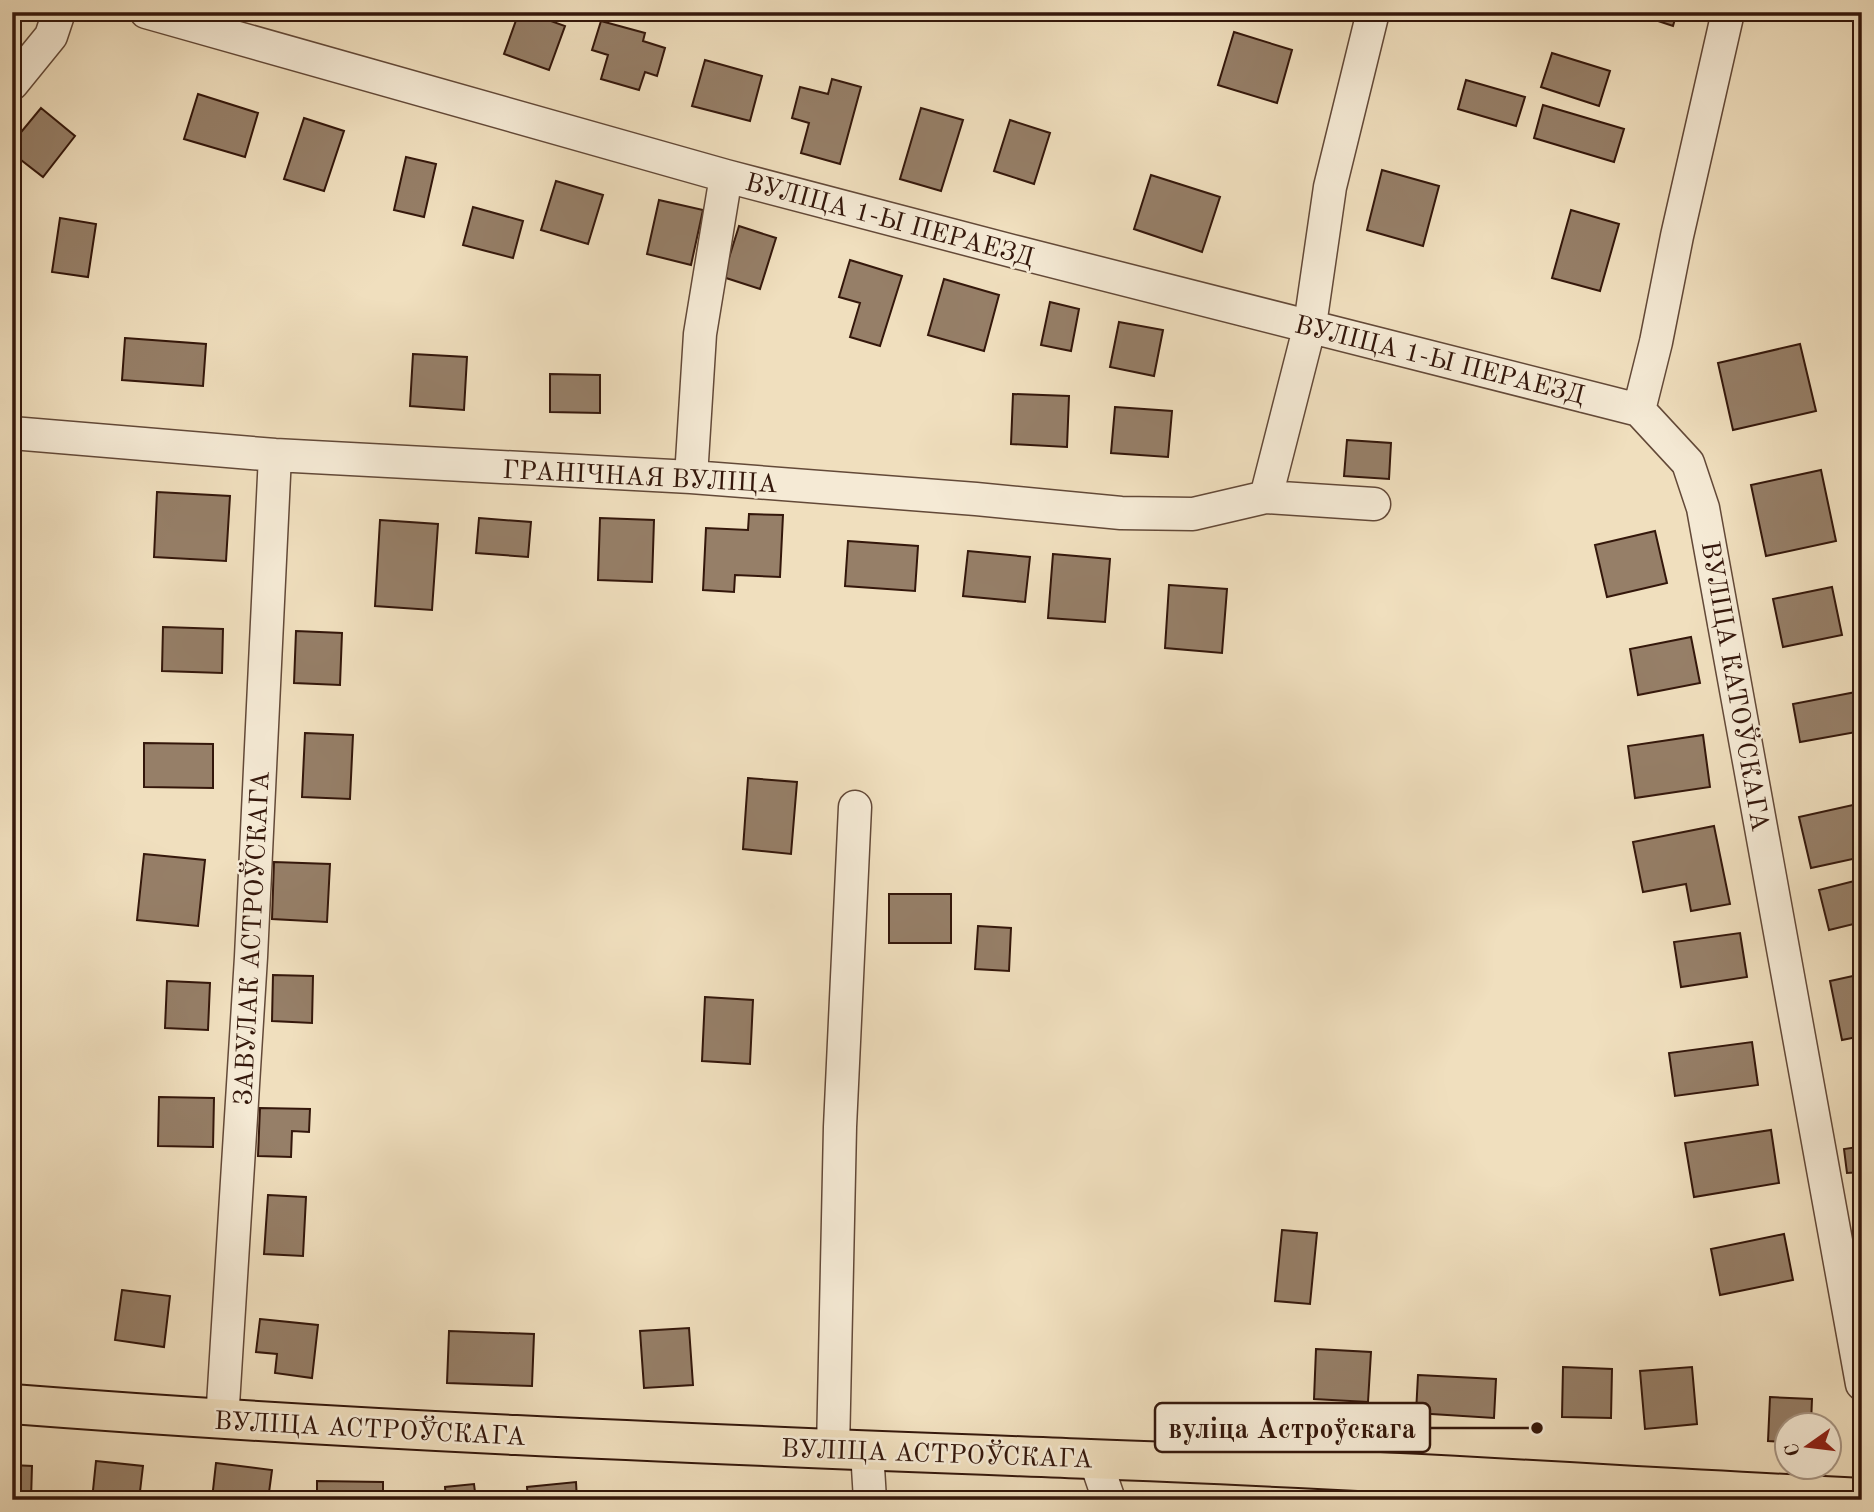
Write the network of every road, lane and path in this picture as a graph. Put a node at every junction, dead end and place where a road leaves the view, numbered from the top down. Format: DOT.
graph roads {
  1 [pos="59,12"];
  2 [pos="146,12"];
  3 [pos="1373,12"];
  4 [pos="1728,12"];
  5 [pos="12,84"];
  6 [pos="726,176"];
  7 [pos="1310,325"];
  8 [pos="1639,410"];
  9 [pos="12,433"];
  10 [pos="275,455"];
  11 [pos="691,477"];
  12 [pos="1266,497"];
  13 [pos="1374,504"];
  14 [pos="855,807"];
  15 [pos="1862,1384"];
  16 [pos="12,1404"];
  17 [pos="222,1421"];
  18 [pos="850,1451"];
  19 [pos="1095,1459"];
  20 [pos="1862,1498"];
  21 [pos="870,1500"];
  22 [pos="1109,1500"];
  1 -- 5 [label="street"];
  2 -- 6 [label="street, ВУЛІЦА 1-Ы ПЕРАЕЗД"];
  3 -- 7 [label="street"];
  4 -- 8 [label="street"];
  6 -- 7 [label="street, ВУЛІЦА 1-Ы ПЕРАЕЗД"];
  6 -- 11 [label="street"];
  7 -- 8 [label="street, ВУЛІЦА 1-Ы ПЕРАЕЗД"];
  7 -- 12 [label="street"];
  8 -- 15 [label="street, ВУЛІЦА КАТОЎСКАГА"];
  9 -- 10 [label="street, ГРАНІЧНАЯ ВУЛІЦА"];
  10 -- 11 [label="street, ГРАНІЧНАЯ ВУЛІЦА"];
  10 -- 17 [label="street, ЗАВУЛАК АСТРОЎСКАГА"];
  11 -- 12 [label="street, ГРАНІЧНАЯ ВУЛІЦА"];
  12 -- 13 [label="street, ГРАНІЧНАЯ ВУЛІЦА"];
  14 -- 18 [label="street"];
  16 -- 17 [label="main road, ВУЛІЦА АСТРОЎСКАГА"];
  17 -- 18 [label="main road, ВУЛІЦА АСТРОЎСКАГА"];
  18 -- 19 [label="main road, ВУЛІЦА АСТРОЎСКАГА"];
  18 -- 21 [label="street"];
  19 -- 20 [label="main road, ВУЛІЦА АСТРОЎСКАГА"];
  19 -- 22 [label="street"];
}
